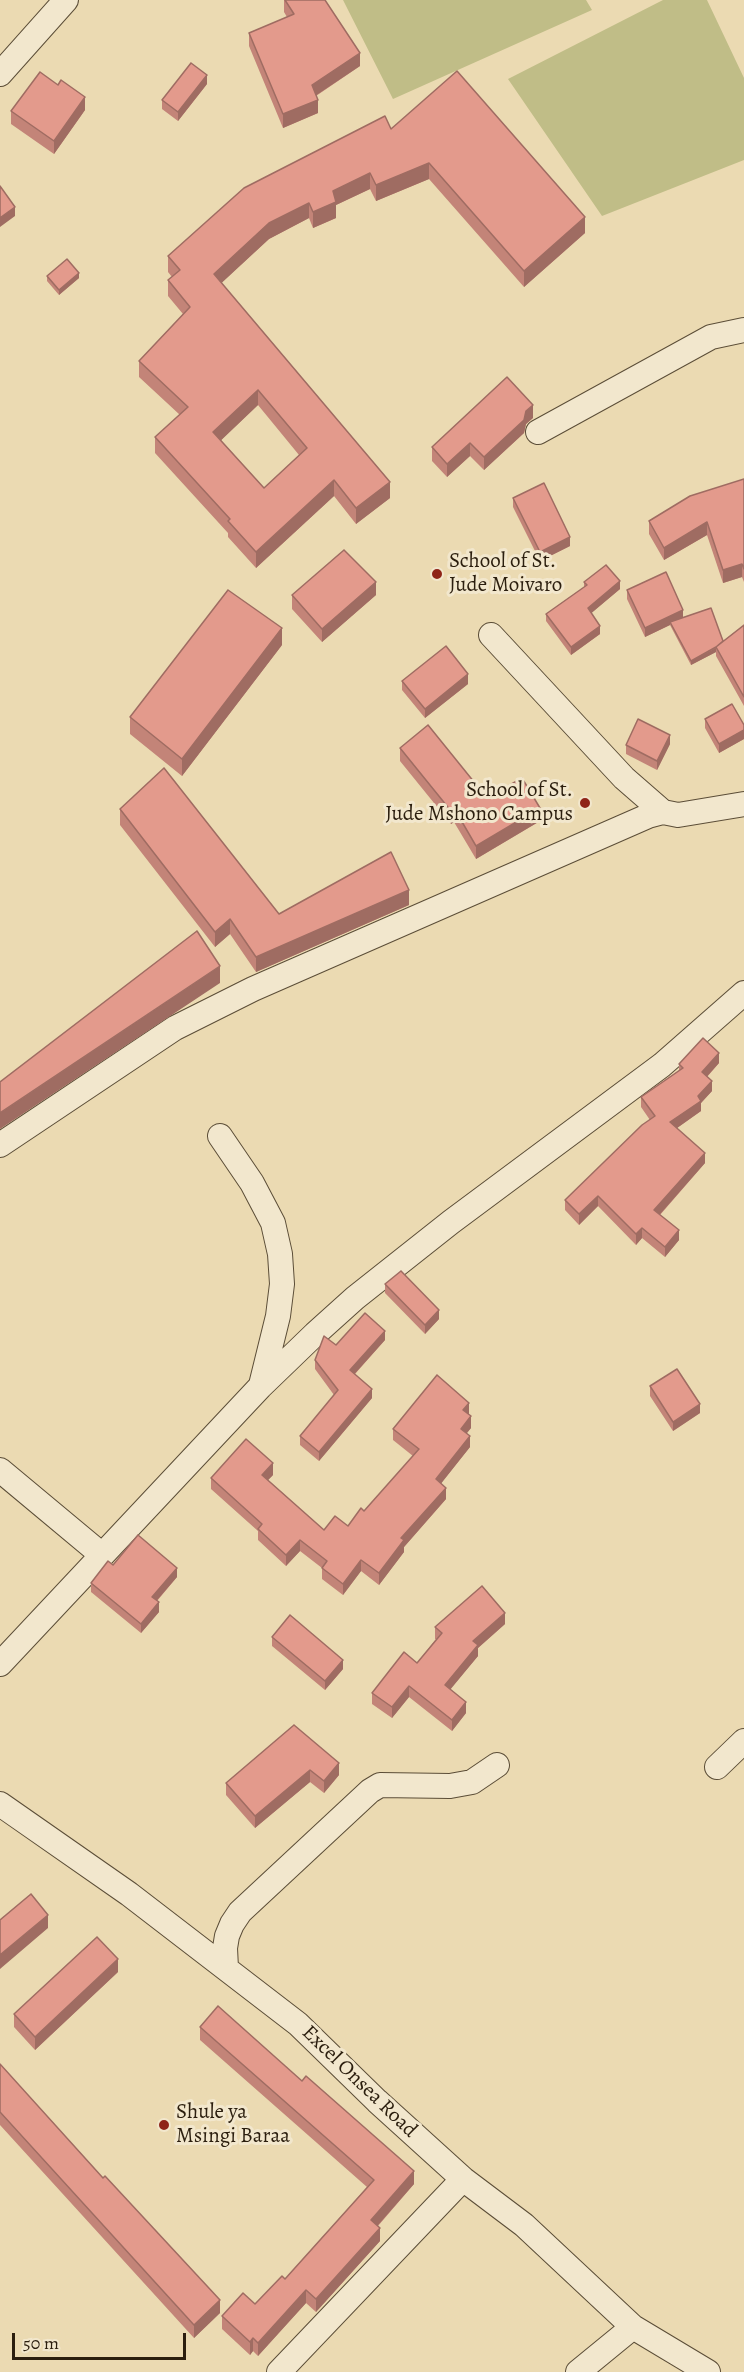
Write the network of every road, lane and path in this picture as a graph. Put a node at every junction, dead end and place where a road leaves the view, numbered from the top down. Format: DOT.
graph roads {
  1 [pos="66,0"];
  2 [pos="0,74"];
  3 [pos="744,330"];
  4 [pos="538,432"];
  5 [pos="490,635"];
  6 [pos="744,804"];
  7 [pos="663,812"];
  8 [pos="744,993"];
  9 [pos="220,1136"];
  10 [pos="0,1145"];
  11 [pos="260,1387"];
  12 [pos="0,1470"];
  13 [pos="102,1555"];
  14 [pos="0,1664"];
  15 [pos="744,1741"];
  16 [pos="497,1765"];
  17 [pos="717,1767"];
  18 [pos="0,1804"];
  19 [pos="226,1968"];
  20 [pos="463,2179"];
  21 [pos="633,2327"];
  22 [pos="279,2372"];
  23 [pos="578,2372"];
  24 [pos="708,2372"];
  1 -- 2 [label="street"];
  3 -- 4 [label="street"];
  5 -- 7 [label="street"];
  6 -- 7 [label="street"];
  7 -- 10 [label="street"];
  8 -- 11 [label="street"];
  9 -- 11 [label="street"];
  11 -- 13 [label="street"];
  12 -- 13 [label="street"];
  13 -- 14 [label="street"];
  15 -- 17 [label="street"];
  16 -- 19 [label="street"];
  18 -- 19 [label="street, Excel Onsea Road"];
  19 -- 20 [label="street, Excel Onsea Road"];
  20 -- 21 [label="street, Excel Onsea Road"];
  20 -- 22 [label="street"];
  21 -- 23 [label="street"];
  21 -- 24 [label="street, Excel Onsea Road"];
}
